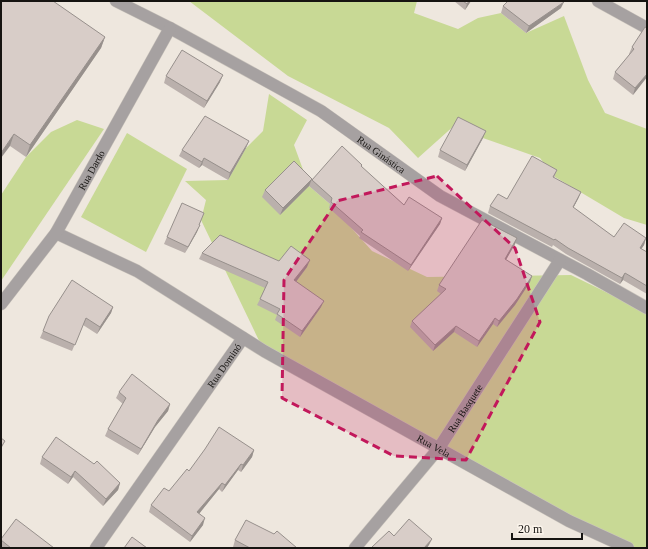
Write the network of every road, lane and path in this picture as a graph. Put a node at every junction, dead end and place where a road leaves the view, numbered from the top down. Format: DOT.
graph roads {
  1 [pos="116,1"];
  2 [pos="598,1"];
  3 [pos="170,28"];
  4 [pos="647,28"];
  5 [pos="56,233"];
  6 [pos="560,260"];
  7 [pos="1,304"];
  8 [pos="647,308"];
  9 [pos="243,338"];
  10 [pos="439,448"];
  11 [pos="96,548"];
  12 [pos="355,548"];
  13 [pos="628,548"];
  1 -- 3 [label="street, Rua Ginástica"];
  2 -- 4 [label="street"];
  3 -- 5 [label="street, Rua Dardo"];
  3 -- 6 [label="street, Rua Ginástica"];
  5 -- 7 [label="street, Rua Dardo"];
  5 -- 9 [label="street, Rua Dominó"];
  6 -- 8 [label="street, Rua Ginástica"];
  6 -- 10 [label="street, Rua Basquete"];
  9 -- 10 [label="street, Rua Vela"];
  9 -- 11 [label="street, Rua Dominó"];
  10 -- 12 [label="street, Rua Basquete"];
  10 -- 13 [label="street, Rua Vela"];
}
